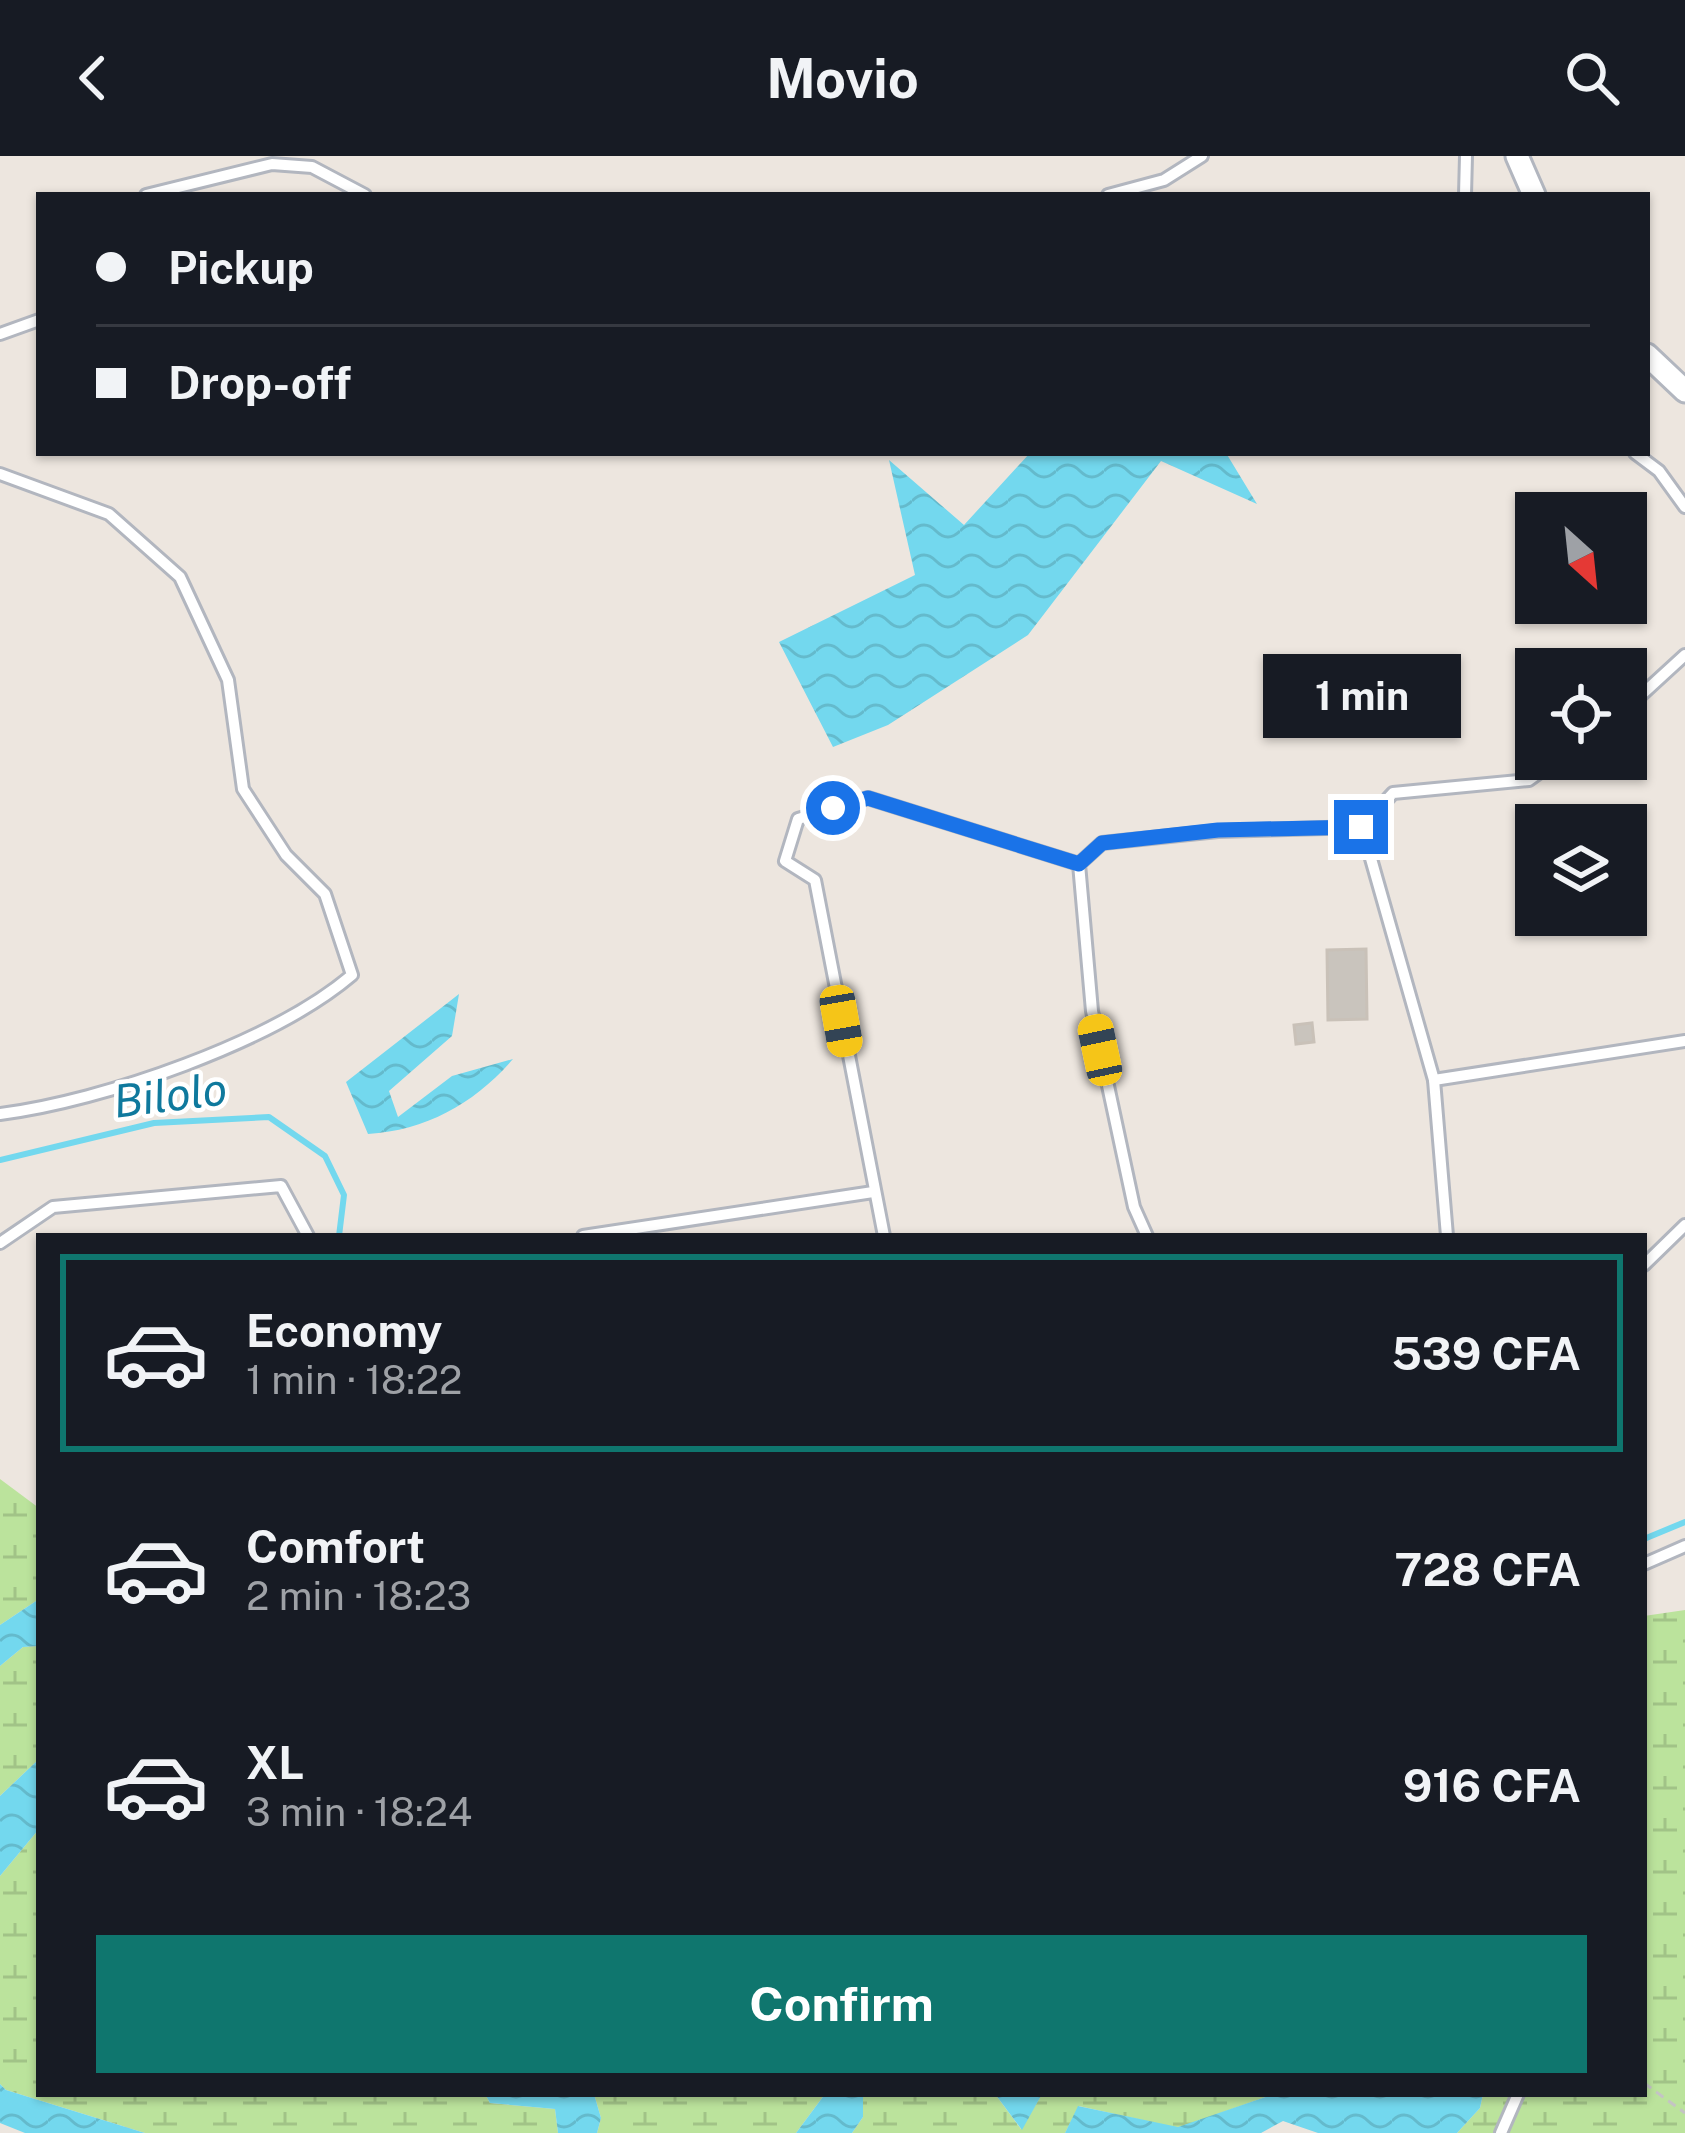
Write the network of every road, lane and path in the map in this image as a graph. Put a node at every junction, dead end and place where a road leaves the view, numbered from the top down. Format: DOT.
graph roads {
  1 [pos="1202,156"];
  2 [pos="1466,156"];
  3 [pos="1517,156"];
  4 [pos="158,192"];
  5 [pos="359,192"];
  6 [pos="1119,192"];
  7 [pos="1465,192"];
  8 [pos="1533,192"];
  9 [pos="36,321"];
  10 [pos="0,334"];
  11 [pos="1650,358"];
  12 [pos="1685,391"];
  13 [pos="1639,456"];
  14 [pos="0,474"];
  15 [pos="1685,507"];
  16 [pos="1685,655"];
  17 [pos="1647,690"];
  18 [pos="1529,780"];
  19 [pos="1361,827"];
  20 [pos="1079,864"];
  21 [pos="1685,1041"];
  22 [pos="1434,1080"];
  23 [pos="0,1114"];
  24 [pos="873,1192"];
  25 [pos="1685,1225"];
  26 [pos="306,1233"];
  27 [pos="604,1233"];
  28 [pos="883,1233"];
  29 [pos="1146,1233"];
  30 [pos="1447,1233"];
  31 [pos="0,1243"];
  32 [pos="1647,1261"];
  33 [pos="1685,1546"];
  34 [pos="1647,1563"];
  35 [pos="1647,2085"];
  36 [pos="1517,2097"];
  37 [pos="1685,2114"];
  38 [pos="1501,2133"];
  1 -- 6 [label="lane"];
  2 -- 7 [label="lane"];
  3 -- 8 [label="street"];
  4 -- 5 [label="lane"];
  9 -- 10 [label="lane"];
  11 -- 12 [label="street"];
  13 -- 15 [label="lane"];
  14 -- 23 [label="lane"];
  16 -- 17 [label="lane"];
  18 -- 19 [label="lane"];
  19 -- 20 [label="lane"];
  19 -- 22 [label="lane"];
  20 -- 24 [label="lane"];
  20 -- 29 [label="lane"];
  21 -- 22 [label="lane"];
  22 -- 30 [label="lane"];
  24 -- 27 [label="lane"];
  24 -- 28 [label="lane"];
  25 -- 32 [label="lane"];
  26 -- 31 [label="lane"];
  33 -- 34 [label="lane"];
  35 -- 37 [label="path"];
  36 -- 38 [label="lane"];
}
